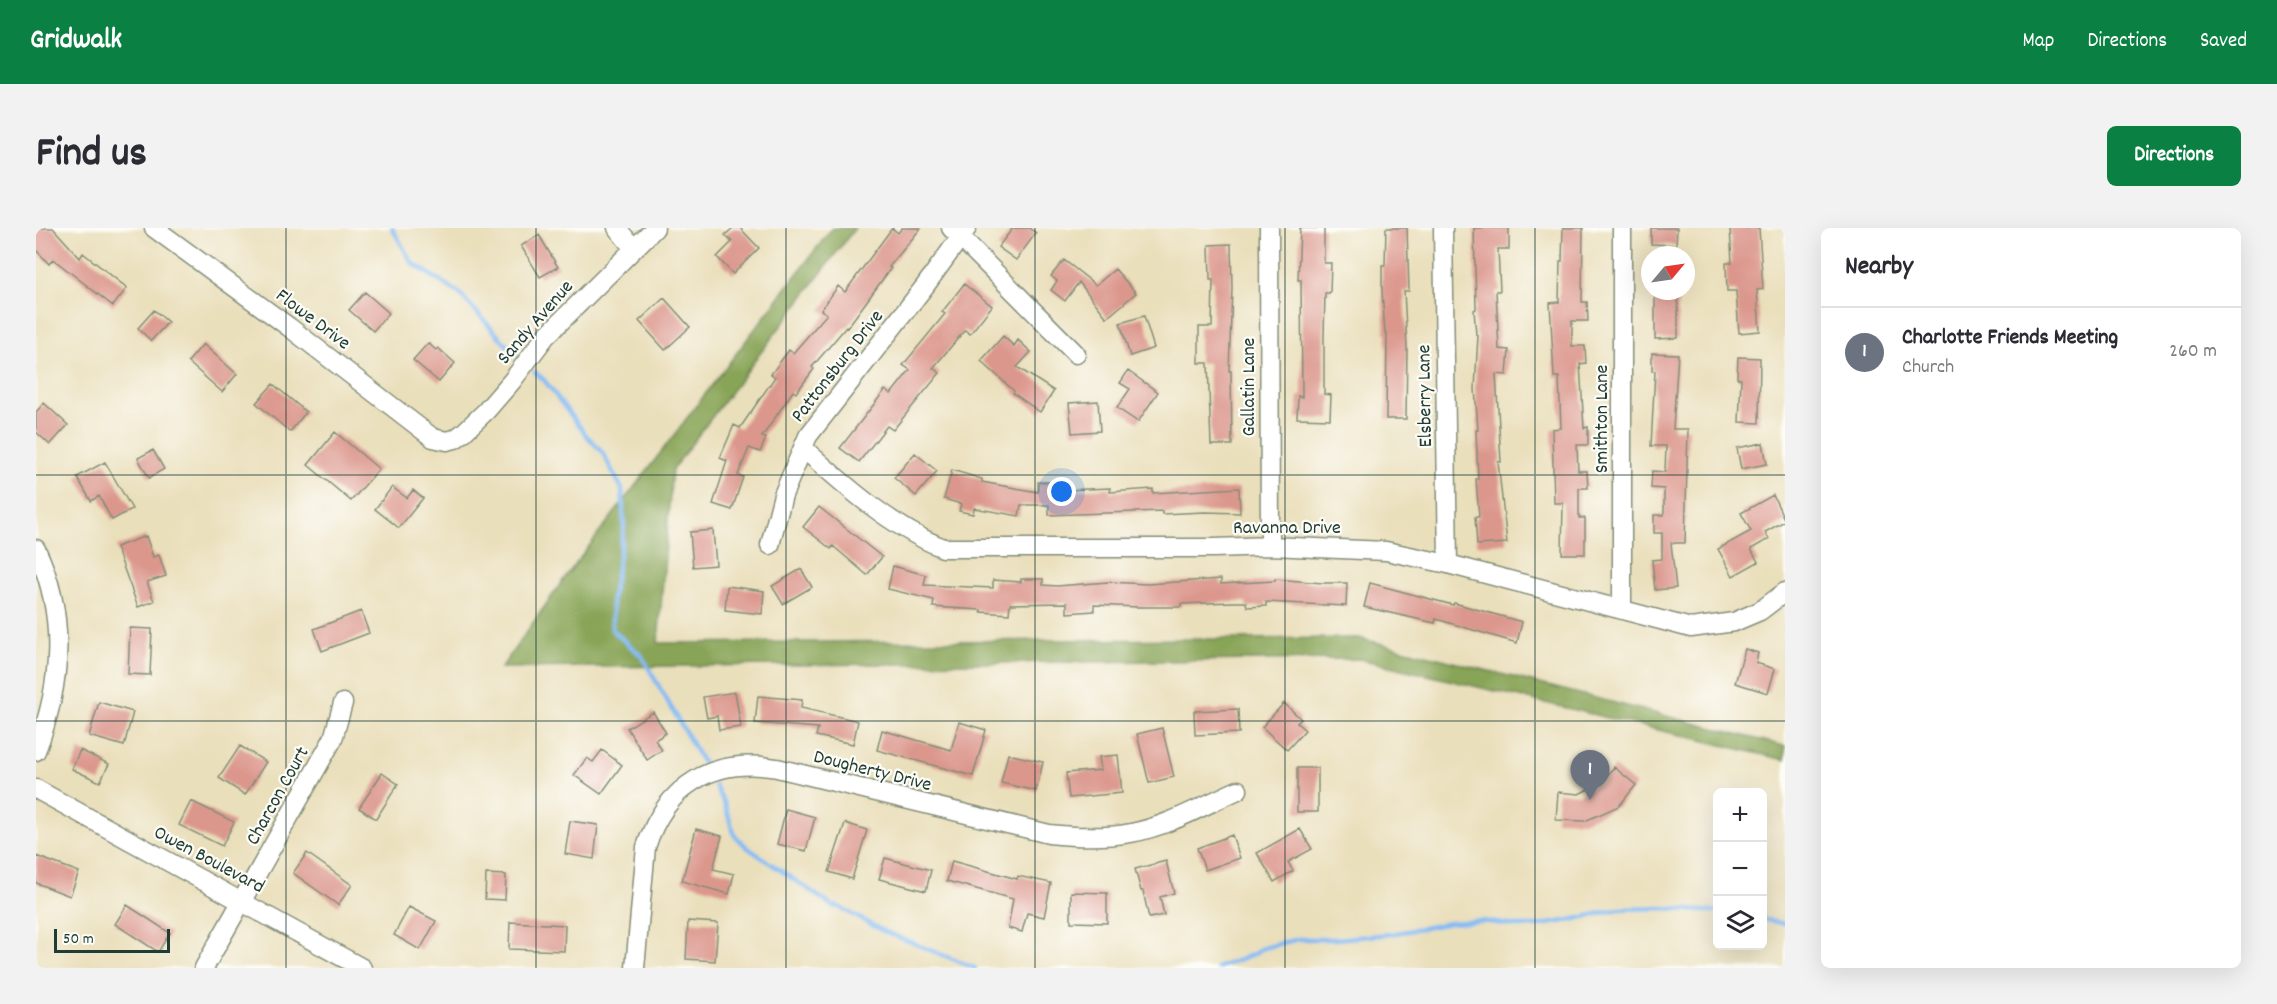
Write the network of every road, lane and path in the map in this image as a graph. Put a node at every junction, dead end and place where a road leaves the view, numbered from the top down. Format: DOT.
graph roads {
  1 [pos="154,228"];
  2 [pos="616,228"];
  3 [pos="655,228"];
  4 [pos="1269,228"];
  5 [pos="1443,228"];
  6 [pos="1622,228"];
  7 [pos="959,231"];
  8 [pos="634,249"];
  9 [pos="1076,354"];
  10 [pos="447,441"];
  11 [pos="803,448"];
  12 [pos="770,545"];
  13 [pos="1270,546"];
  14 [pos="36,549"];
  15 [pos="1448,564"];
  16 [pos="1782,602"];
  17 [pos="1622,610"];
  18 [pos="343,703"];
  19 [pos="36,751"];
  20 [pos="36,789"];
  21 [pos="1238,790"];
  22 [pos="243,902"];
  23 [pos="204,968"];
  24 [pos="362,968"];
  25 [pos="635,968"];
  1 -- 10 [label="street, Flowe Drive"];
  2 -- 8 [label="street"];
  3 -- 8 [label="street, Sandy Avenue"];
  4 -- 13 [label="street, Gallatin Lane"];
  5 -- 15 [label="street, Elsberry Lane"];
  6 -- 17 [label="street, Smithton Lane"];
  7 -- 9 [label="street"];
  7 -- 11 [label="street, Pattonsburg Drive"];
  8 -- 10 [label="street, Sandy Avenue"];
  11 -- 12 [label="street, Pattonsburg Drive"];
  11 -- 13 [label="street, Ravanna Drive"];
  13 -- 15 [label="street, Ravanna Drive"];
  14 -- 19 [label="street"];
  15 -- 17 [label="street, Ravanna Drive"];
  16 -- 17 [label="street, Ravanna Drive"];
  18 -- 22 [label="street, Charcon Court"];
  20 -- 22 [label="street, Owen Boulevard"];
  21 -- 25 [label="street, Dougherty Drive"];
  22 -- 23 [label="street, Charcon Court"];
  22 -- 24 [label="street, Owen Boulevard"];
}
